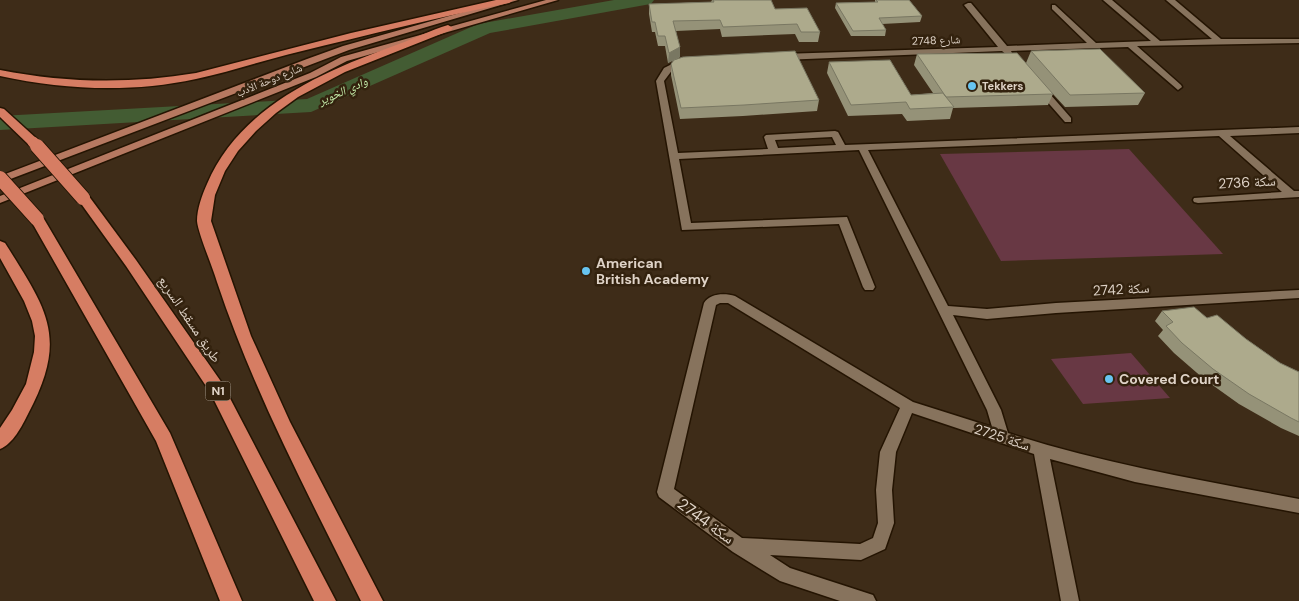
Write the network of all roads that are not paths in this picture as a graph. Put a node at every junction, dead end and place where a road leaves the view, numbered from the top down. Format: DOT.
graph roads {
  1 [pos="509,0"];
  2 [pos="514,0"];
  3 [pos="554,0"];
  4 [pos="1107,0"];
  5 [pos="1170,0"];
  6 [pos="968,5"];
  7 [pos="1055,7"];
  8 [pos="448,28"];
  9 [pos="1219,41"];
  10 [pos="1299,41"];
  11 [pos="1158,44"];
  12 [pos="1131,45"];
  13 [pos="1094,46"];
  14 [pos="1005,49"];
  15 [pos="776,57"];
  16 [pos="697,60"];
  17 [pos="1018,63"];
  18 [pos="0,73"];
  19 [pos="1030,78"];
  20 [pos="1178,87"];
  21 [pos="0,112"];
  22 [pos="1068,120"];
  23 [pos="1299,130"];
  24 [pos="1221,133"];
  25 [pos="862,147"];
  26 [pos="675,156"];
  27 [pos="0,179"];
  28 [pos="1296,195"];
  29 [pos="0,200"];
  30 [pos="1198,200"];
  31 [pos="0,246"];
  32 [pos="869,288"];
  33 [pos="1299,294"];
  34 [pos="731,299"];
  35 [pos="945,310"];
  36 [pos="908,406"];
  37 [pos="1002,438"];
  38 [pos="0,440"];
  39 [pos="1042,450"];
  40 [pos="1299,506"];
  41 [pos="739,546"];
  42 [pos="231,601"];
  43 [pos="325,601"];
  44 [pos="372,601"];
  45 [pos="867,601"];
  46 [pos="1070,601"];
  1 -- 18 [label="highway"];
  2 -- 27 [label="main road, شارع دوحة الأدب"];
  3 -- 8 [label="main road, شارع دوحة الأدب"];
  4 -- 11 [label="street"];
  5 -- 9 [label="street"];
  6 -- 14 [label="street"];
  7 -- 13 [label="street"];
  8 -- 29 [label="main road, شارع دوحة الأدب"];
  8 -- 44 [label="highway"];
  9 -- 10 [label="street, شارع 2748"];
  9 -- 11 [label="street, شارع 2748"];
  11 -- 12 [label="street, شارع 2748"];
  12 -- 13 [label="street, شارع 2748"];
  12 -- 20 [label="street"];
  13 -- 14 [label="street, شارع 2748"];
  14 -- 15 [label="street, شارع 2748"];
  14 -- 17 [label="street"];
  16 -- 26 [label="street"];
  19 -- 22 [label="street"];
  21 -- 43 [label="highway, طريق مسقط السريع / N1, bridge"];
  23 -- 24 [label="street"];
  24 -- 25 [label="street"];
  24 -- 28 [label="street"];
  25 -- 26 [label="street"];
  25 -- 35 [label="street"];
  26 -- 32 [label="street"];
  27 -- 42 [label="highway, bridge"];
  28 -- 30 [label="street, سكة 2736"];
  31 -- 38 [label="highway"];
  33 -- 35 [label="street, سكة 2742"];
  34 -- 36 [label="street, سكة 2725"];
  34 -- 41 [label="street, سكة 2744"];
  35 -- 37 [label="street"];
  36 -- 37 [label="street, سكة 2725"];
  36 -- 41 [label="street, سكة 2744"];
  37 -- 39 [label="street, سكة 2725"];
  39 -- 40 [label="street, سكة 2725"];
  39 -- 46 [label="street"];
  41 -- 45 [label="street"];
}
